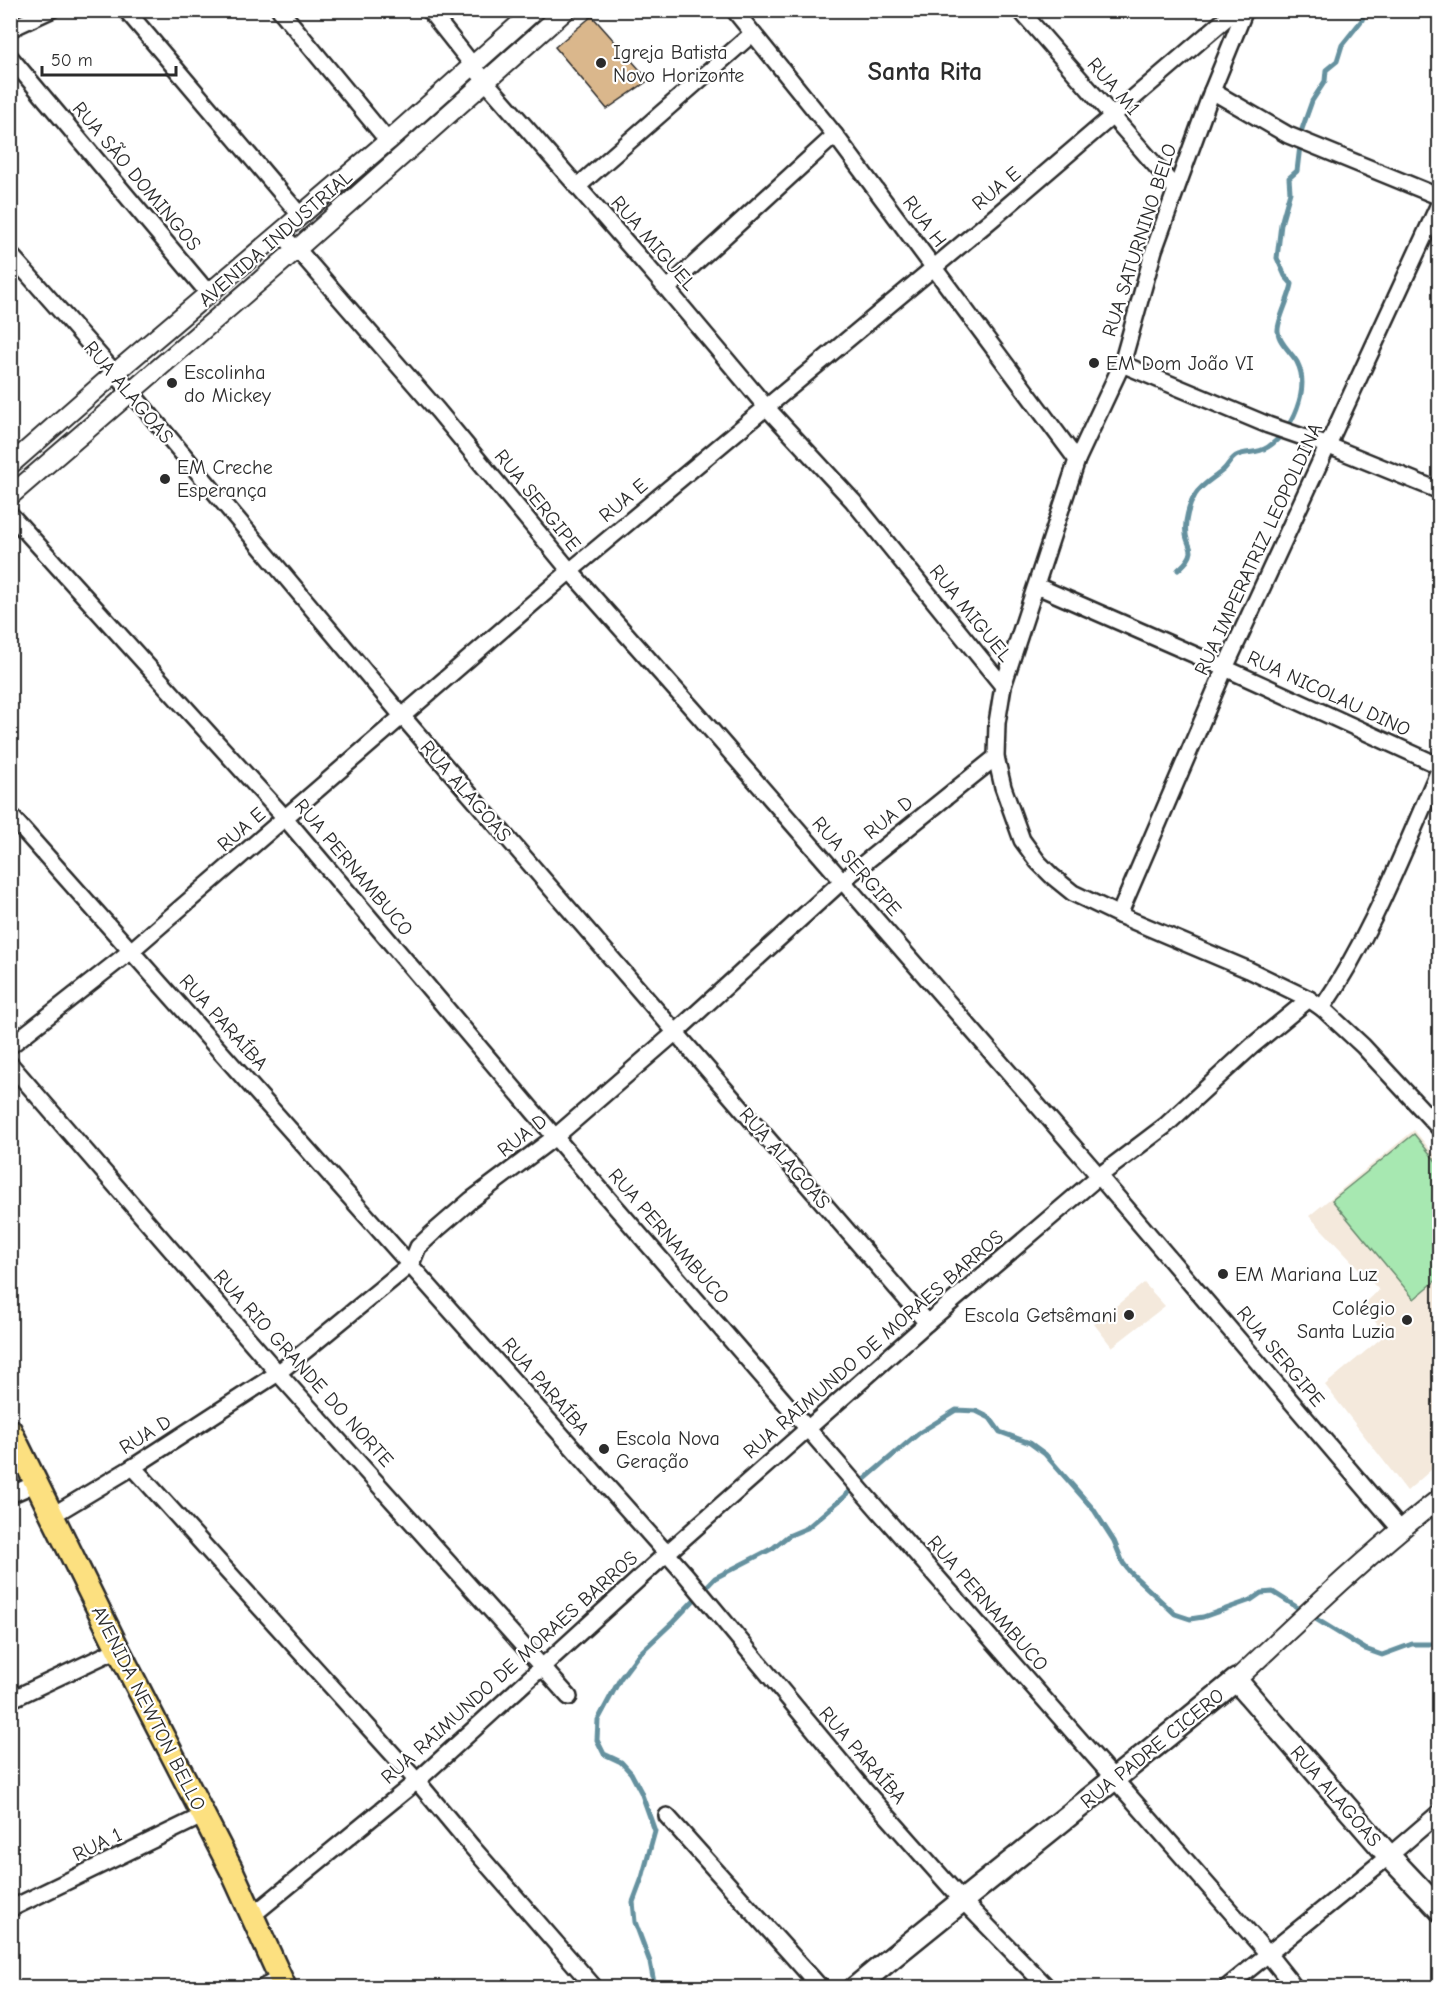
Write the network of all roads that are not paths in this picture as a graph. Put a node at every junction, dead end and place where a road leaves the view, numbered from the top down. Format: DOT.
graph roads {
  1 [pos="51,10"];
  2 [pos="126,10"];
  3 [pos="280,10"];
  4 [pos="429,10"];
  5 [pos="535,10"];
  6 [pos="566,10"];
  7 [pos="734,10"];
  8 [pos="1020,10"];
  9 [pos="1236,10"];
  10 [pos="1245,10"];
  11 [pos="10,29"];
  12 [pos="752,34"];
  13 [pos="10,57"];
  14 [pos="473,64"];
  15 [pos="486,82"];
  16 [pos="1212,91"];
  17 [pos="1112,117"];
  18 [pos="835,135"];
  19 [pos="388,141"];
  20 [pos="577,187"];
  21 [pos="1176,189"];
  22 [pos="1440,200"];
  23 [pos="300,215"];
  24 [pos="279,233"];
  25 [pos="297,249"];
  26 [pos="10,254"];
  27 [pos="933,267"];
  28 [pos="667,289"];
  29 [pos="209,294"];
  30 [pos="1122,364"];
  31 [pos="115,373"];
  32 [pos="131,394"];
  33 [pos="767,408"];
  34 [pos="1329,446"];
  35 [pos="1077,460"];
  36 [pos="10,465"];
  37 [pos="1440,491"];
  38 [pos="10,496"];
  39 [pos="10,514"];
  40 [pos="570,571"];
  41 [pos="1037,586"];
  42 [pos="1225,668"];
  43 [pos="1003,686"];
  44 [pos="402,716"];
  45 [pos="996,757"];
  46 [pos="1440,767"];
  47 [pos="10,815"];
  48 [pos="286,819"];
  49 [pos="842,881"];
  50 [pos="1119,915"];
  51 [pos="132,950"];
  52 [pos="1309,999"];
  53 [pos="1322,1008"];
  54 [pos="676,1032"];
  55 [pos="10,1046"];
  56 [pos="10,1064"];
  57 [pos="1440,1129"];
  58 [pos="555,1137"];
  59 [pos="1099,1176"];
  60 [pos="411,1264"];
  61 [pos="927,1323"];
  62 [pos="278,1374"];
  63 [pos="809,1428"];
  64 [pos="10,1430"];
  65 [pos="133,1467"];
  66 [pos="37,1482"];
  67 [pos="10,1495"];
  68 [pos="1440,1498"];
  69 [pos="53,1515"];
  70 [pos="1400,1529"];
  71 [pos="666,1554"];
  72 [pos="118,1649"];
  73 [pos="542,1665"];
  74 [pos="1236,1680"];
  75 [pos="569,1697"];
  76 [pos="10,1700"];
  77 [pos="1116,1779"];
  78 [pos="417,1781"];
  79 [pos="1440,1812"];
  80 [pos="202,1816"];
  81 [pos="668,1816"];
  82 [pos="1389,1856"];
  83 [pos="962,1900"];
  84 [pos="10,1909"];
  85 [pos="1440,1910"];
  86 [pos="253,1915"];
  87 [pos="1268,1954"];
  88 [pos="276,1984"];
  89 [pos="595,1987"];
  90 [pos="821,1988"];
  91 [pos="855,1988"];
  92 [pos="1048,1988"];
  93 [pos="1226,1988"];
  94 [pos="1295,1988"];
  1 -- 11 [label="street"];
  2 -- 23 [label="street"];
  3 -- 19 [label="street"];
  4 -- 14 [label="street, RUA MIGUEL"];
  5 -- 14 [label="street, AVENIDA INDUSTRIAL"];
  6 -- 15 [label="street, AVENIDA INDUSTRIAL"];
  7 -- 12 [label="street, RUA H"];
  8 -- 17 [label="street, RUA M1"];
  9 -- 17 [label="street, RUA E"];
  10 -- 16 [label="street, RUA SATURNINO BELO"];
  12 -- 18 [label="street, RUA H"];
  12 -- 20 [label="street"];
  13 -- 29 [label="street, RUA SÃO DOMINGOS"];
  14 -- 15 [label="street, RUA MIGUEL"];
  14 -- 19 [label="street, AVENIDA INDUSTRIAL"];
  15 -- 20 [label="street, RUA MIGUEL"];
  15 -- 25 [label="street, AVENIDA INDUSTRIAL"];
  16 -- 21 [label="street, RUA SATURNINO BELO"];
  16 -- 22 [label="street"];
  17 -- 21 [label="street, RUA M1"];
  17 -- 27 [label="street, RUA E"];
  18 -- 27 [label="street, RUA H"];
  18 -- 28 [label="street"];
  19 -- 23 [label="street, AVENIDA INDUSTRIAL"];
  20 -- 28 [label="street, RUA MIGUEL"];
  21 -- 30 [label="street, RUA SATURNINO BELO"];
  22 -- 34 [label="street, RUA IMPERATRIZ LEOPOLDINA"];
  23 -- 24 [label="street, AVENIDA INDUSTRIAL"];
  24 -- 25 [label="street, RUA SERGIPE"];
  24 -- 29 [label="street, AVENIDA INDUSTRIAL"];
  25 -- 32 [label="street, AVENIDA INDUSTRIAL"];
  25 -- 40 [label="street, RUA SERGIPE"];
  26 -- 31 [label="street, RUA ALAGOAS"];
  27 -- 33 [label="street, RUA E"];
  27 -- 35 [label="street, RUA H"];
  28 -- 33 [label="street, RUA MIGUEL"];
  29 -- 31 [label="street, AVENIDA INDUSTRIAL"];
  30 -- 34 [label="street"];
  30 -- 35 [label="street, RUA SATURNINO BELO"];
  31 -- 32 [label="street, RUA ALAGOAS"];
  31 -- 36 [label="street, AVENIDA INDUSTRIAL"];
  32 -- 38 [label="street, AVENIDA INDUSTRIAL"];
  32 -- 44 [label="street, RUA ALAGOAS"];
  33 -- 40 [label="street, RUA E"];
  33 -- 43 [label="street, RUA MIGUEL"];
  34 -- 37 [label="street"];
  34 -- 42 [label="street, RUA IMPERATRIZ LEOPOLDINA"];
  35 -- 41 [label="street, RUA SATURNINO BELO"];
  39 -- 48 [label="street, RUA PERNAMBUCO"];
  40 -- 44 [label="street, RUA E"];
  40 -- 49 [label="street, RUA SERGIPE"];
  41 -- 42 [label="street, RUA NICOLAU DINO"];
  41 -- 43 [label="street, RUA SATURNINO BELO"];
  42 -- 46 [label="street, RUA NICOLAU DINO"];
  42 -- 50 [label="street, RUA IMPERATRIZ LEOPOLDINA"];
  43 -- 45 [label="street, RUA MIGUEL"];
  44 -- 48 [label="street, RUA E"];
  44 -- 54 [label="street, RUA ALAGOAS"];
  45 -- 49 [label="street, RUA D"];
  45 -- 50 [label="street, RUA MIGUEL"];
  46 -- 53 [label="street"];
  47 -- 51 [label="street, RUA PARAÍBA"];
  48 -- 51 [label="street, RUA E"];
  48 -- 58 [label="street, RUA PERNAMBUCO"];
  49 -- 54 [label="street, RUA D"];
  49 -- 59 [label="street, RUA SERGIPE"];
  50 -- 52 [label="street, RUA MIGUEL"];
  51 -- 55 [label="street, RUA E"];
  51 -- 60 [label="street, RUA PARAÍBA"];
  52 -- 53 [label="street, RUA MIGUEL"];
  52 -- 59 [label="street, RUA RAIMUNDO DE MORAES BARROS"];
  53 -- 57 [label="street, RUA MIGUEL"];
  54 -- 58 [label="street, RUA D"];
  54 -- 61 [label="street, RUA ALAGOAS"];
  56 -- 62 [label="street, RUA RIO GRANDE DO NORTE"];
  58 -- 60 [label="street, RUA D"];
  58 -- 63 [label="street, RUA PERNAMBUCO"];
  59 -- 61 [label="street, RUA RAIMUNDO DE MORAES BARROS"];
  59 -- 70 [label="street, RUA SERGIPE"];
  60 -- 62 [label="street, RUA D"];
  60 -- 71 [label="street, RUA PARAÍBA"];
  61 -- 63 [label="street, RUA RAIMUNDO DE MORAES BARROS"];
  62 -- 65 [label="street, RUA D"];
  62 -- 73 [label="street, RUA RIO GRANDE DO NORTE"];
  63 -- 71 [label="street, RUA RAIMUNDO DE MORAES BARROS"];
  63 -- 77 [label="street, RUA PERNAMBUCO"];
  64 -- 66 [label="main road, AVENIDA NEWTON BELLO"];
  65 -- 69 [label="street, RUA D"];
  65 -- 78 [label="street"];
  66 -- 67 [label="street"];
  66 -- 69 [label="main road, AVENIDA NEWTON BELLO"];
  68 -- 70 [label="street, RUA PADRE CICERO"];
  69 -- 72 [label="main road, AVENIDA NEWTON BELLO"];
  70 -- 74 [label="street, RUA PADRE CICERO"];
  71 -- 73 [label="street, RUA RAIMUNDO DE MORAES BARROS"];
  71 -- 83 [label="street, RUA PARAÍBA"];
  72 -- 76 [label="street"];
  72 -- 80 [label="main road, AVENIDA NEWTON BELLO"];
  73 -- 75 [label="street, RUA RIO GRANDE DO NORTE"];
  73 -- 78 [label="street, RUA RAIMUNDO DE MORAES BARROS"];
  74 -- 77 [label="main road, RUA PADRE CICERO"];
  74 -- 82 [label="main road, RUA ALAGOAS"];
  77 -- 83 [label="main road, RUA PADRE CICERO"];
  77 -- 87 [label="street, RUA PERNAMBUCO"];
  78 -- 86 [label="street, RUA RAIMUNDO DE MORAES BARROS"];
  78 -- 89 [label="street"];
  79 -- 82 [label="street"];
  80 -- 84 [label="street, RUA 1"];
  80 -- 86 [label="main road, AVENIDA NEWTON BELLO"];
  81 -- 90 [label="street"];
  82 -- 85 [label="main road, RUA ALAGOAS"];
  82 -- 87 [label="street"];
  83 -- 91 [label="main road, RUA PADRE CICERO"];
  83 -- 92 [label="street, RUA PARAÍBA"];
  86 -- 88 [label="main road, AVENIDA NEWTON BELLO"];
  87 -- 93 [label="street"];
  87 -- 94 [label="street, RUA PERNAMBUCO"];
}
